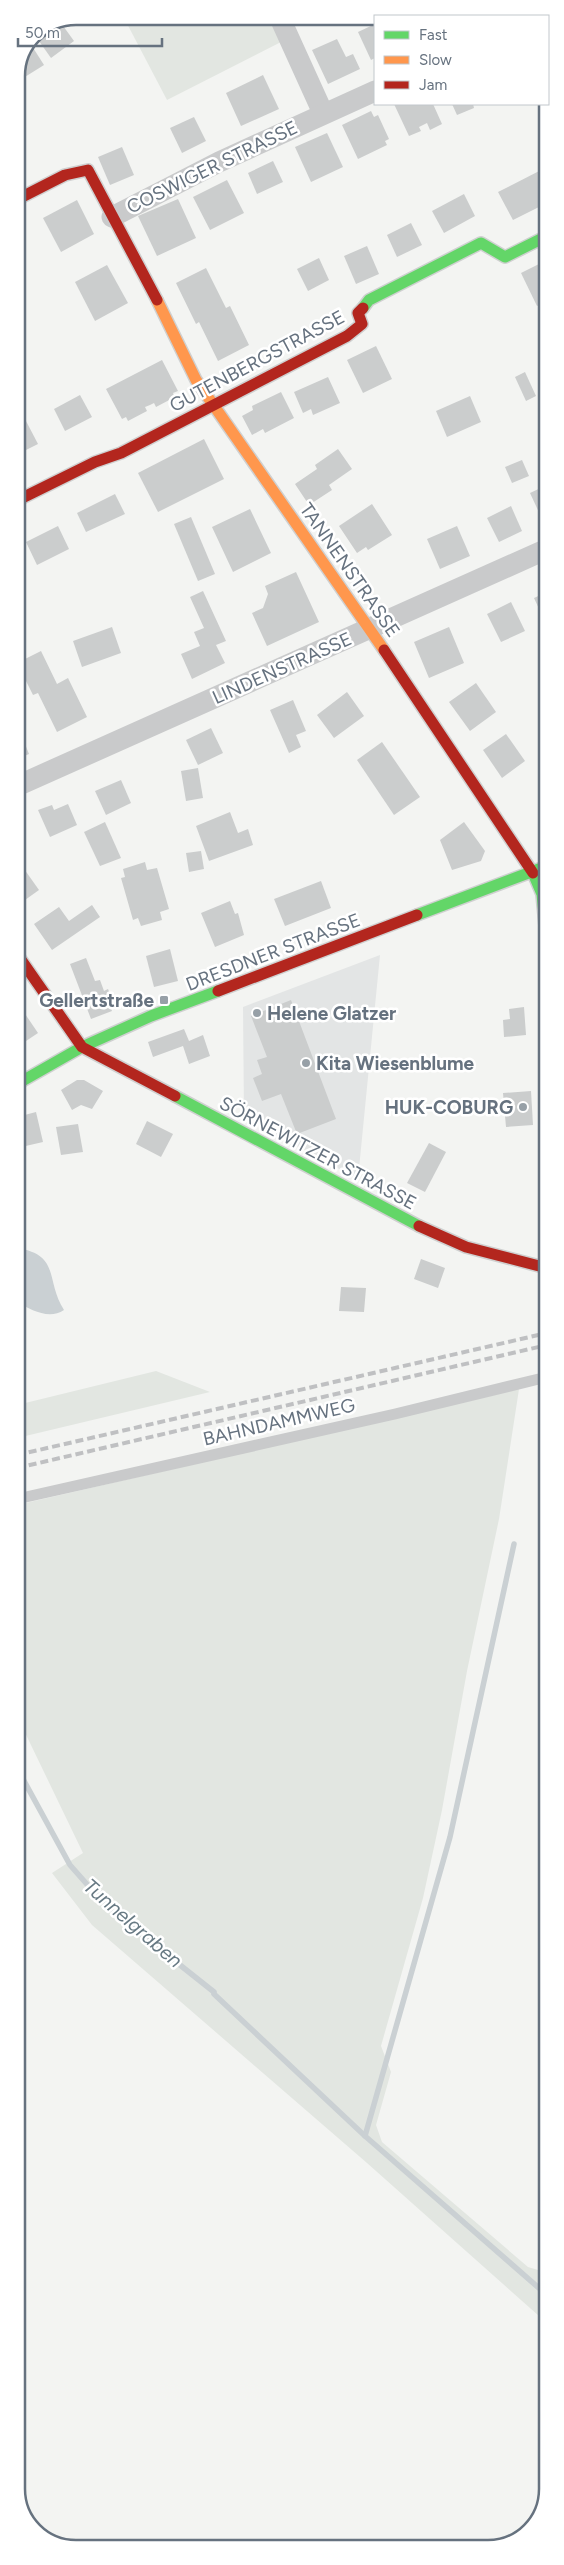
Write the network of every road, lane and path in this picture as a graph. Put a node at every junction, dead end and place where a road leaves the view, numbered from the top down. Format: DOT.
graph roads {
  1 [pos="283,25"];
  2 [pos="374,91"];
  3 [pos="323,113"];
  4 [pos="25,195"];
  5 [pos="112,217"];
  6 [pos="539,240"];
  7 [pos="213,406"];
  8 [pos="25,497"];
  9 [pos="539,553"];
  10 [pos="370,629"];
  11 [pos="25,782"];
  12 [pos="539,869"];
  13 [pos="532,872"];
  14 [pos="539,887"];
  15 [pos="25,965"];
  16 [pos="82,1047"];
  17 [pos="25,1079"];
  18 [pos="539,1266"];
  19 [pos="539,1379"];
  20 [pos="25,1497"];
  1 -- 3 [label="street"];
  2 -- 3 [label="street, COSWIGER STRASSE"];
  3 -- 5 [label="street, COSWIGER STRASSE"];
  4 -- 5 [label="street, COSWIGER STRASSE"];
  5 -- 7 [label="street, TANNENSTRASSE"];
  6 -- 7 [label="street, GUTENBERGSTRASSE"];
  7 -- 8 [label="street, GUTENBERGSTRASSE"];
  7 -- 10 [label="street, TANNENSTRASSE"];
  9 -- 10 [label="street, LINDENSTRASSE"];
  10 -- 11 [label="street, LINDENSTRASSE"];
  10 -- 13 [label="street, TANNENSTRASSE"];
  12 -- 13 [label="street, DRESDNER STRASSE"];
  13 -- 14 [label="street, TANNENSTRASSE"];
  13 -- 16 [label="street, DRESDNER STRASSE"];
  15 -- 16 [label="street"];
  16 -- 17 [label="street, DRESDNER STRASSE"];
  16 -- 18 [label="street, SÖRNEWITZER STRASSE"];
  19 -- 20 [label="lane, BAHNDAMMWEG"];
}
